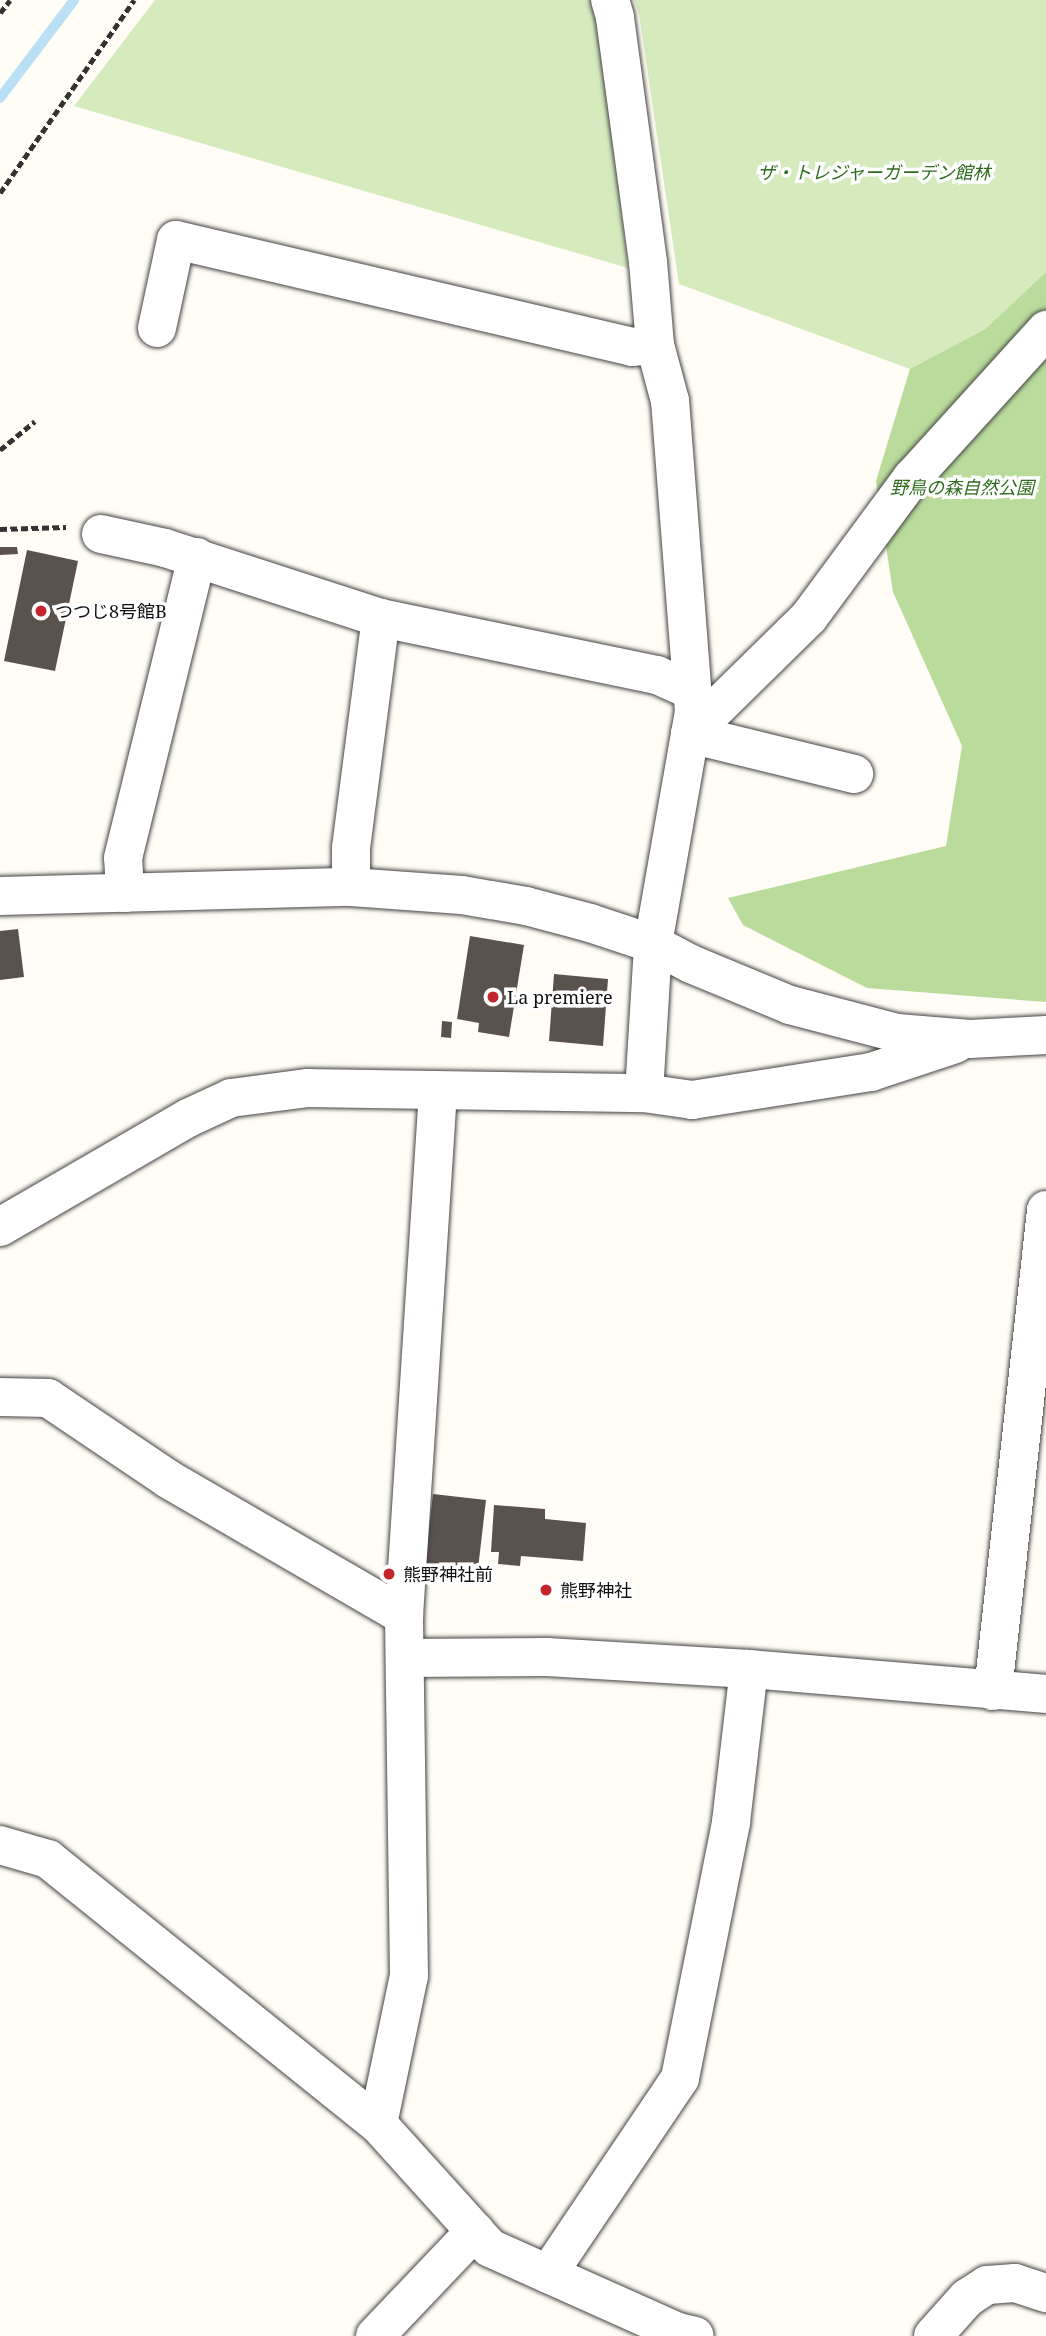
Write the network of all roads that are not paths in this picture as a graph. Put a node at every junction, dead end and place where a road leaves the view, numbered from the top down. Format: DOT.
graph roads {
  1 [pos="610,0"];
  2 [pos="157,328"];
  3 [pos="1046,330"];
  4 [pos="655,345"];
  5 [pos="101,534"];
  6 [pos="197,558"];
  7 [pos="381,618"];
  8 [pos="691,690"];
  9 [pos="690,734"];
  10 [pos="854,774"];
  11 [pos="351,887"];
  12 [pos="125,893"];
  13 [pos="0,896"];
  14 [pos="653,944"];
  15 [pos="1046,1035"];
  16 [pos="970,1039"];
  17 [pos="438,1091"];
  18 [pos="644,1093"];
  19 [pos="1046,1210"];
  20 [pos="0,1227"];
  21 [pos="0,1397"];
  22 [pos="404,1616"];
  23 [pos="405,1658"];
  24 [pos="749,1669"];
  25 [pos="993,1691"];
  26 [pos="1046,1694"];
  27 [pos="0,1845"];
  28 [pos="378,2124"];
  29 [pos="475,2231"];
  30 [pos="548,2274"];
  31 [pos="1046,2292"];
  32 [pos="374,2336"];
  33 [pos="695,2336"];
  34 [pos="933,2336"];
  1 -- 4 [label="street"];
  2 -- 4 [label="street"];
  3 -- 9 [label="street"];
  4 -- 8 [label="street"];
  5 -- 6 [label="street"];
  6 -- 7 [label="street"];
  6 -- 12 [label="street"];
  7 -- 8 [label="street"];
  7 -- 11 [label="street"];
  8 -- 9 [label="street"];
  9 -- 10 [label="street"];
  9 -- 14 [label="street"];
  11 -- 12 [label="street"];
  11 -- 14 [label="street"];
  12 -- 13 [label="street"];
  14 -- 16 [label="street"];
  14 -- 18 [label="street"];
  15 -- 16 [label="street"];
  16 -- 18 [label="street"];
  17 -- 18 [label="street"];
  17 -- 20 [label="street"];
  17 -- 22 [label="street"];
  19 -- 25 [label="street"];
  21 -- 22 [label="street"];
  22 -- 23 [label="street"];
  23 -- 24 [label="street"];
  23 -- 28 [label="street"];
  24 -- 25 [label="street"];
  24 -- 30 [label="street"];
  25 -- 26 [label="street"];
  27 -- 28 [label="street"];
  28 -- 29 [label="street"];
  29 -- 30 [label="street"];
  29 -- 32 [label="street"];
  30 -- 33 [label="street"];
  31 -- 34 [label="street"];
}
